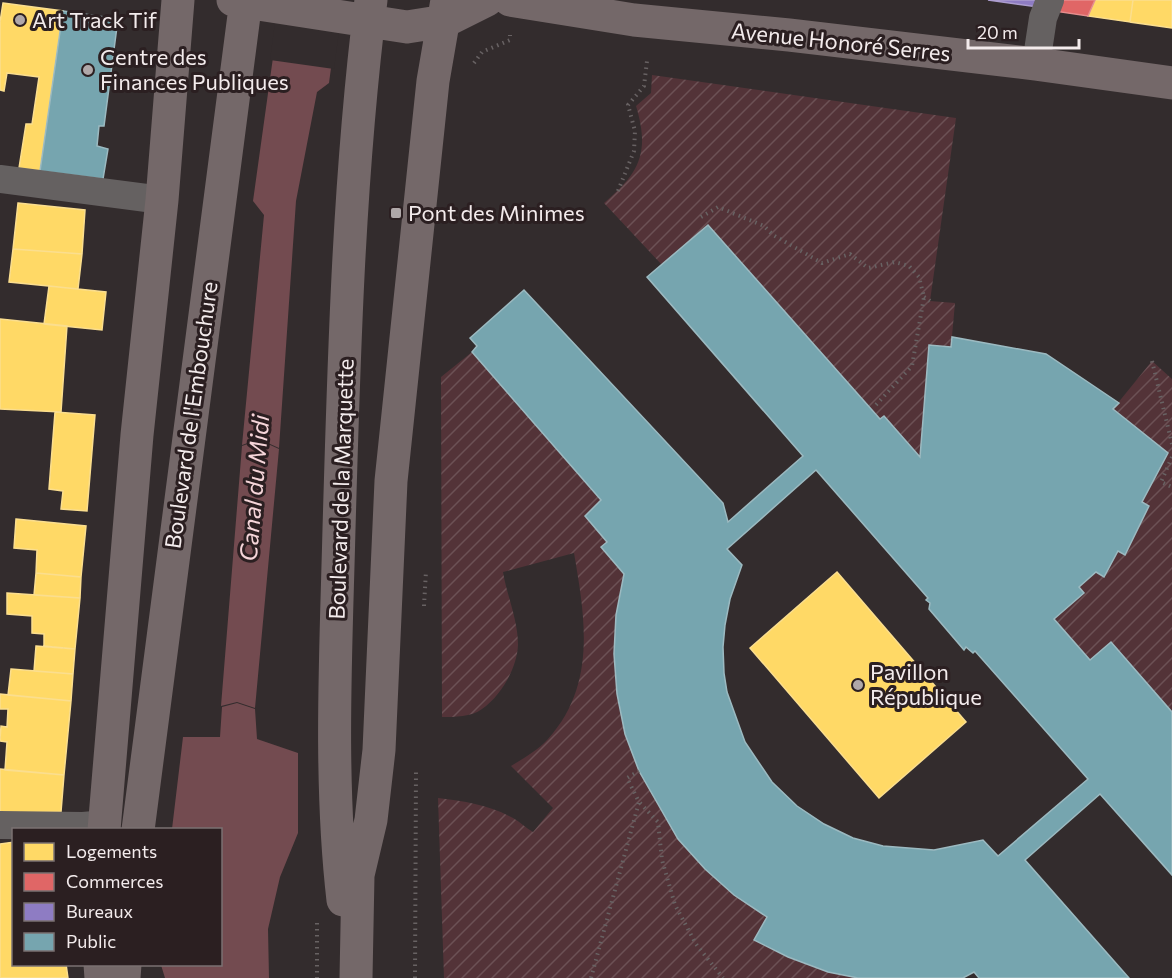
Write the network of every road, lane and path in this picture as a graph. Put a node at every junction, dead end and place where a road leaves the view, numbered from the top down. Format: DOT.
graph roads {
  1 [pos="178,0"];
  2 [pos="233,0"];
  3 [pos="246,0"];
  4 [pos="371,0"];
  5 [pos="487,0"];
  6 [pos="510,0"];
  7 [pos="1050,0"];
  8 [pos="446,10"];
  9 [pos="510,40"];
  10 [pos="647,62"];
  11 [pos="1036,64"];
  12 [pos="471,73"];
  13 [pos="1172,83"];
  14 [pos="0,180"];
  15 [pos="618,191"];
  16 [pos="162,200"];
  17 [pos="701,217"];
  18 [pos="924,297"];
  19 [pos="930,302"];
  20 [pos="1152,361"];
  21 [pos="874,407"];
  22 [pos="1172,444"];
  23 [pos="1172,457"];
  24 [pos="1172,487"];
  25 [pos="426,566"];
  26 [pos="424,610"];
  27 [pos="416,765"];
  28 [pos="639,771"];
  29 [pos="639,802"];
  30 [pos="0,825"];
  31 [pos="104,826"];
  32 [pos="138,828"];
  33 [pos="354,978"];
  34 [pos="416,978"];
  35 [pos="591,978"];
  36 [pos="723,978"];
  1 -- 16 [label="main road"];
  2 -- 8 [label="main road"];
  3 -- 32 [label="main road, Boulevard de l'Embouchure"];
  4 -- 33 [label="main road, Boulevard de la Marquette"];
  5 -- 8 [label="main road"];
  6 -- 11 [label="main road, Avenue Honoré Serres"];
  7 -- 11 [label="street"];
  8 -- 33 [label="main road"];
  9 -- 12 [label="path"];
  10 -- 15 [label="path"];
  11 -- 13 [label="main road, Avenue Honoré Serres"];
  14 -- 16 [label="street"];
  16 -- 31 [label="main road"];
  17 -- 18 [label="path"];
  18 -- 19 [label="path"];
  18 -- 21 [label="path"];
  20 -- 22 [label="path"];
  23 -- 24 [label="path"];
  25 -- 26 [label="path"];
  27 -- 34 [label="path"];
  28 -- 29 [label="path"];
  29 -- 35 [label="path"];
  29 -- 36 [label="path"];
  30 -- 31 [label="street"];
}
